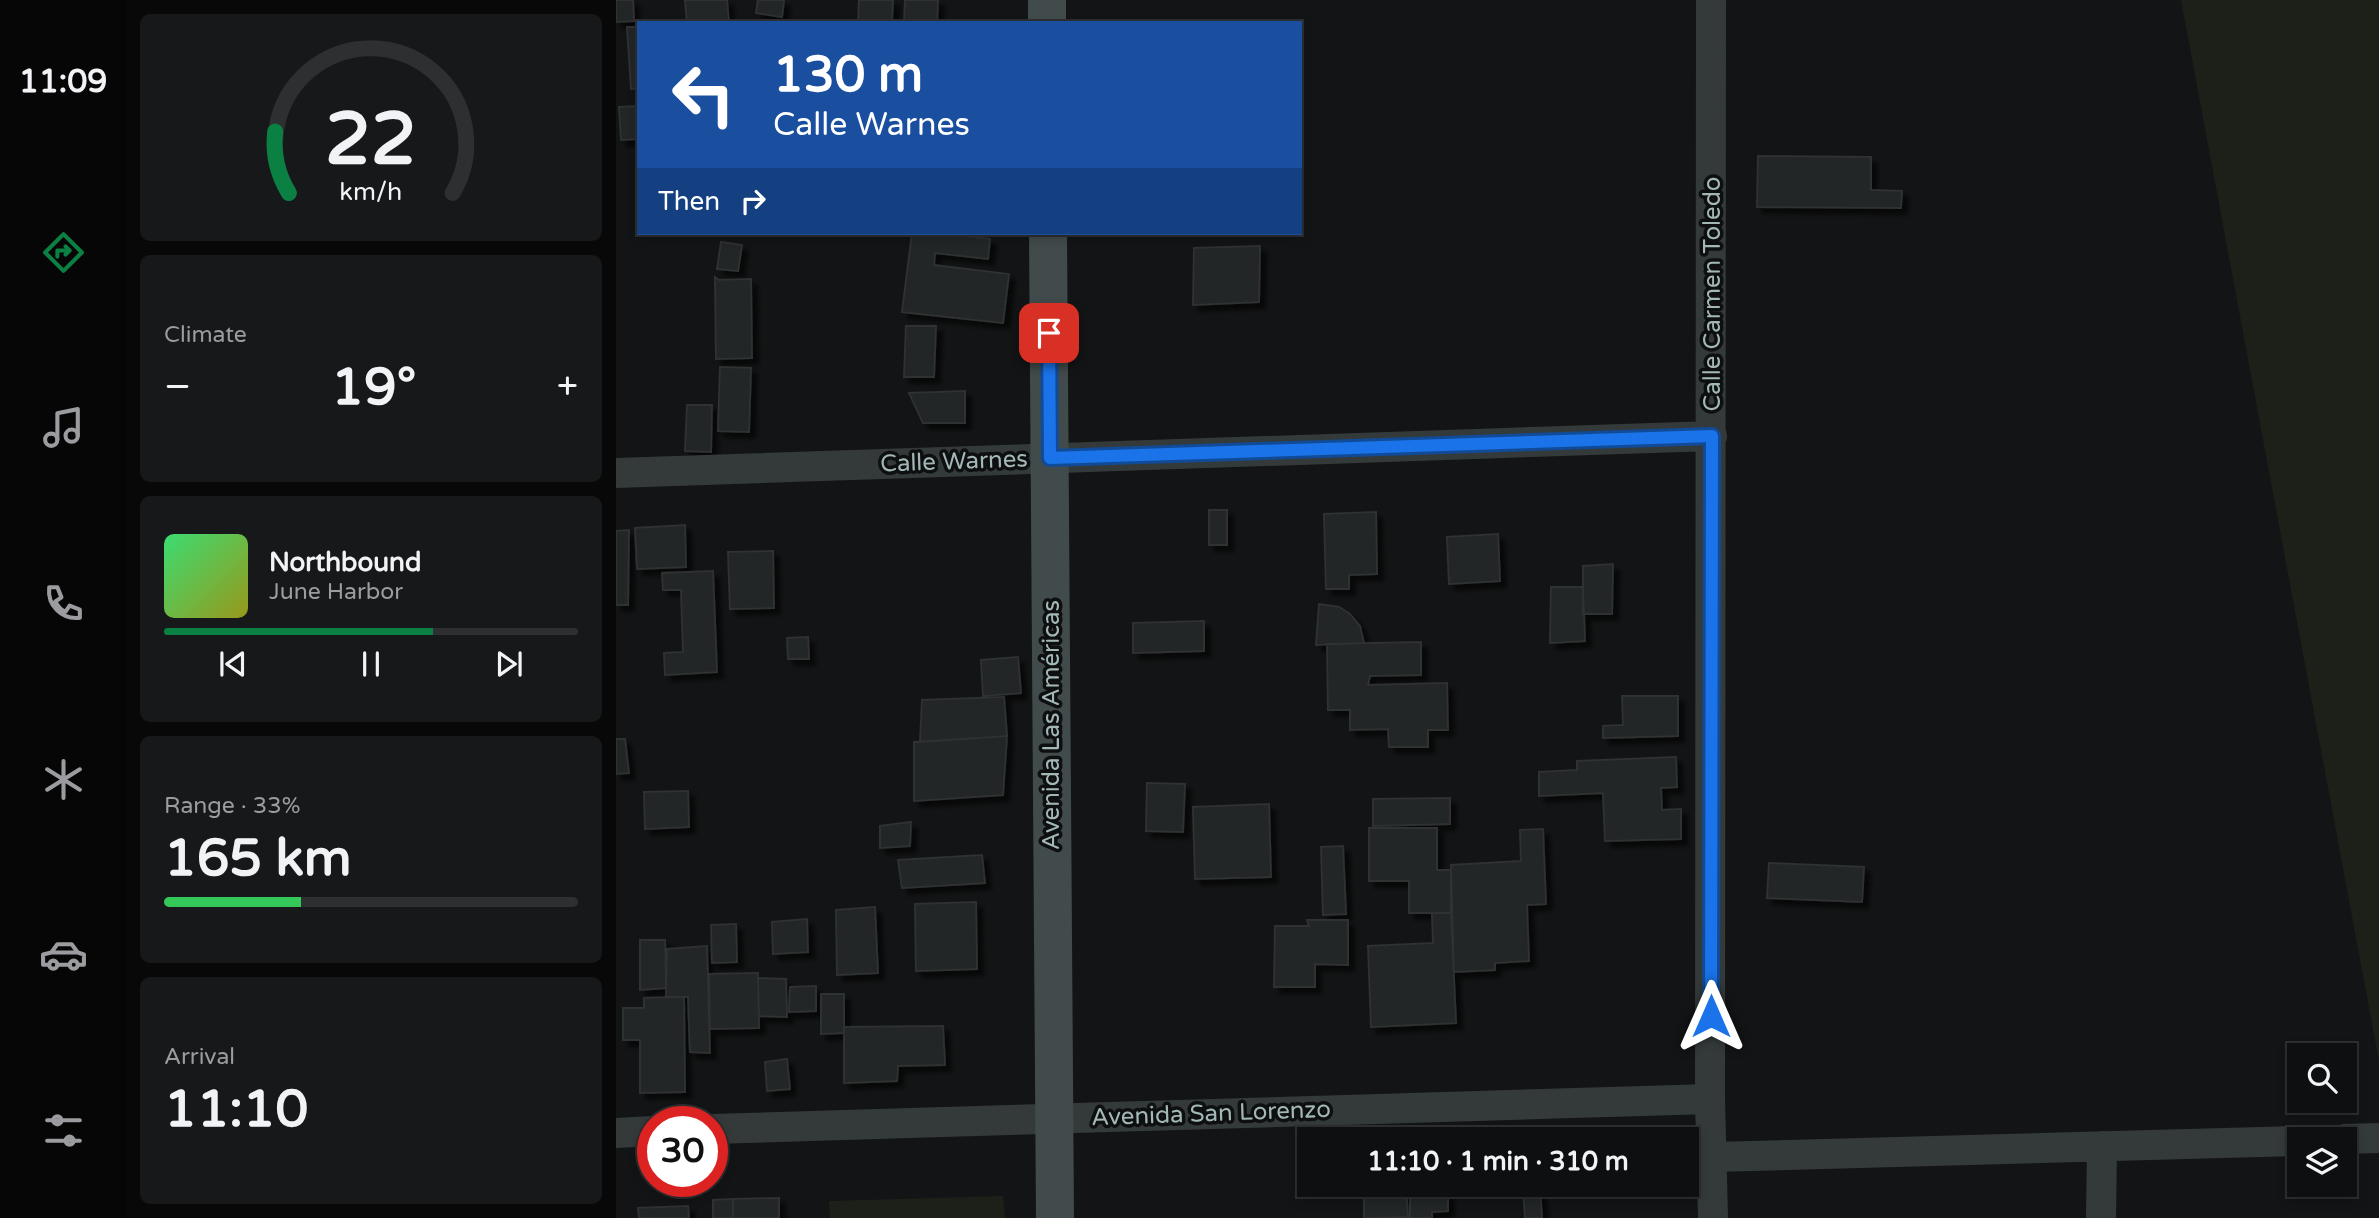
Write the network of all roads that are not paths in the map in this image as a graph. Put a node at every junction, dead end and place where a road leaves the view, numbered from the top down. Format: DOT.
graph roads {
  1 [pos="1047,0"];
  2 [pos="1711,0"];
  3 [pos="1047,21"];
  4 [pos="1048,235"];
  5 [pos="1712,436"];
  6 [pos="1050,458"];
  7 [pos="616,473"];
  8 [pos="1710,1099"];
  9 [pos="1053,1117"];
  10 [pos="728,1128"];
  11 [pos="637,1132"];
  12 [pos="616,1133"];
  13 [pos="2379,1138"];
  14 [pos="2357,1139"];
  15 [pos="2287,1140"];
  16 [pos="2102,1146"];
  17 [pos="1712,1157"];
  18 [pos="1055,1218"];
  19 [pos="1713,1218"];
  20 [pos="2101,1218"];
  1 -- 3 [label="street"];
  2 -- 5 [label="street, Calle Carmen Toledo"];
  4 -- 6 [label="street, Avenida Las Américas"];
  5 -- 6 [label="street, Calle Warnes"];
  5 -- 8 [label="street, Calle Carmen Toledo"];
  6 -- 7 [label="street, Calle Warnes"];
  6 -- 9 [label="street, Avenida Las Américas"];
  8 -- 9 [label="street, Avenida San Lorenzo"];
  8 -- 17 [label="street, Calle Carmen Toledo"];
  9 -- 10 [label="street, Avenida San Lorenzo"];
  9 -- 18 [label="street, Avenida Las Américas"];
  11 -- 12 [label="street"];
  13 -- 14 [label="street"];
  15 -- 16 [label="street"];
  16 -- 17 [label="street"];
  16 -- 20 [label="street"];
  17 -- 19 [label="street, Calle Carmen Toledo"];
}
